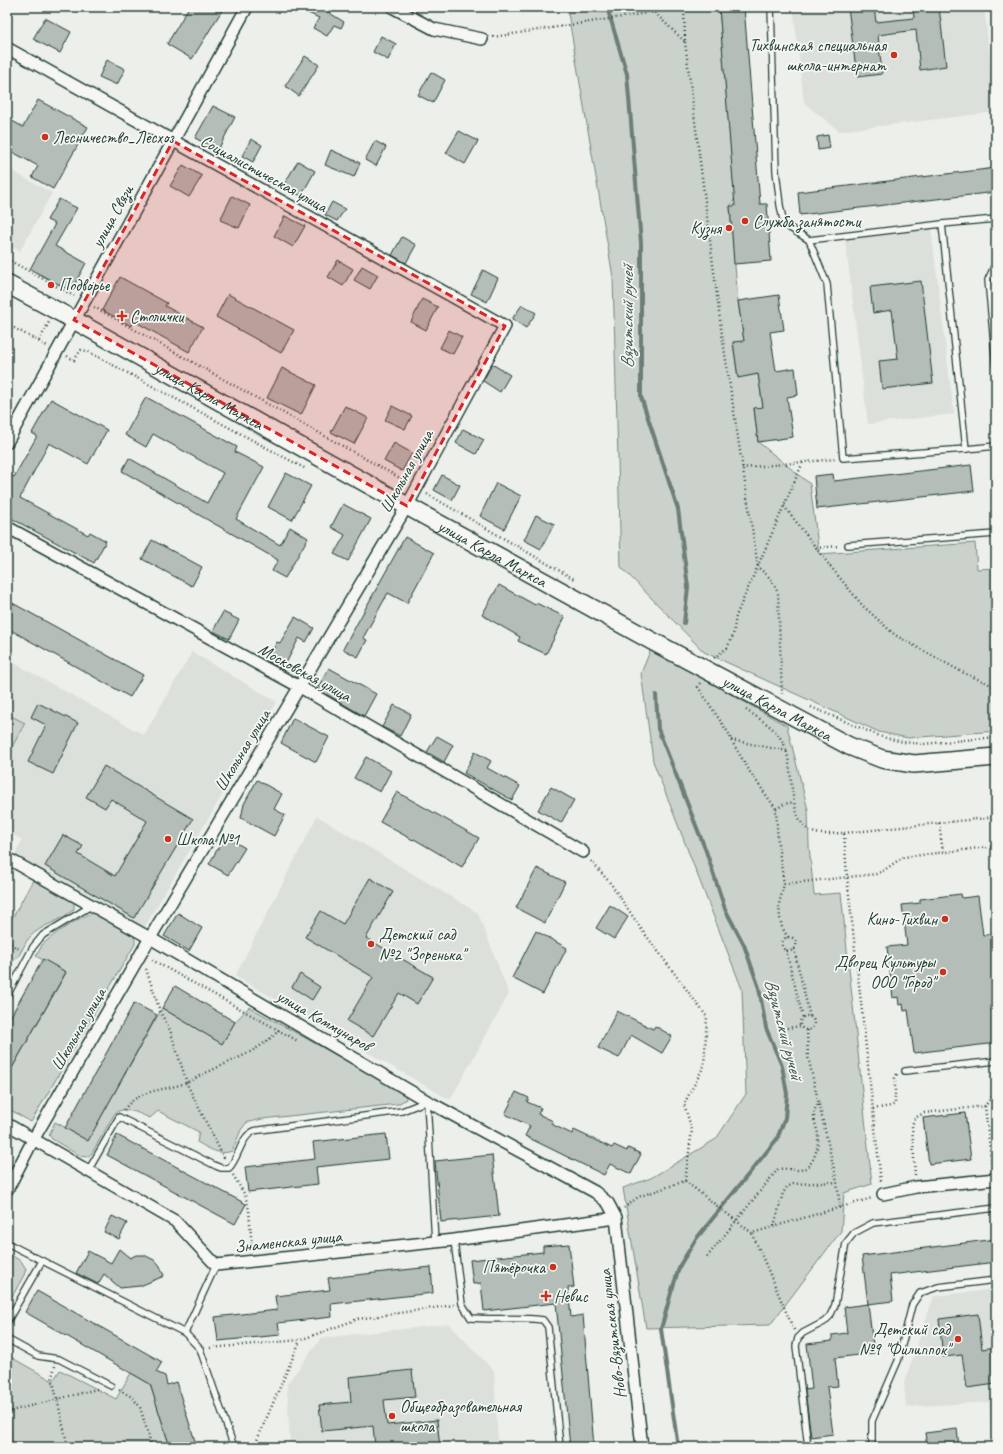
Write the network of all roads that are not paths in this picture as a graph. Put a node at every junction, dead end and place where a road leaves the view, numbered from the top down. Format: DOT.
graph roads {
  1 [pos="247,7"];
  2 [pos="392,7"];
  3 [pos="771,7"];
  4 [pos="482,39"];
  5 [pos="7,48"];
  6 [pos="173,141"];
  7 [pos="996,219"];
  8 [pos="942,224"];
  9 [pos="809,240"];
  10 [pos="996,266"];
  11 [pos="7,284"];
  12 [pos="74,320"];
  13 [pos="505,326"];
  14 [pos="996,366"];
  15 [pos="7,442"];
  16 [pos="996,446"];
  17 [pos="966,449"];
  18 [pos="407,506"];
  19 [pos="7,527"];
  20 [pos="996,534"];
  21 [pos="848,545"];
  22 [pos="300,687"];
  23 [pos="996,757"];
  24 [pos="583,852"];
  25 [pos="7,858"];
  26 [pos="91,906"];
  27 [pos="150,938"];
  28 [pos="7,996"];
  29 [pos="996,1061"];
  30 [pos="905,1071"];
  31 [pos="427,1101"];
  32 [pos="7,1124"];
  33 [pos="33,1140"];
  34 [pos="88,1172"];
  35 [pos="994,1179"];
  36 [pos="7,1190"];
  37 [pos="883,1194"];
  38 [pos="996,1208"];
  39 [pos="616,1218"];
  40 [pos="454,1240"];
  41 [pos="435,1242"];
  42 [pos="7,1243"];
  43 [pos="42,1261"];
  44 [pos="216,1266"];
  45 [pos="996,1280"];
  46 [pos="7,1322"];
  47 [pos="185,1333"];
  48 [pos="7,1339"];
  49 [pos="111,1386"];
  50 [pos="234,1447"];
  51 [pos="560,1447"];
  52 [pos="642,1447"];
  53 [pos="808,1447"];
  54 [pos="872,1447"];
  1 -- 6 [label="street, улица Связи"];
  2 -- 4 [label="street"];
  3 -- 9 [label="lane"];
  5 -- 6 [label="street, Социалистическая улица"];
  6 -- 12 [label="street, улица Связи"];
  6 -- 13 [label="street, Социалистическая улица"];
  7 -- 8 [label="lane"];
  8 -- 9 [label="lane"];
  8 -- 17 [label="lane"];
  9 -- 17 [label="lane"];
  10 -- 14 [label="lane"];
  11 -- 12 [label="main road, улица Карла Маркса"];
  12 -- 15 [label="street, улица Связи"];
  12 -- 18 [label="main road, улица Карла Маркса"];
  13 -- 18 [label="street, Школьная улица"];
  16 -- 17 [label="lane"];
  18 -- 22 [label="street, Школьная улица"];
  18 -- 23 [label="main road, улица Карла Маркса"];
  19 -- 22 [label="street, Московская улица"];
  20 -- 21 [label="lane"];
  22 -- 24 [label="street, Московская улица"];
  22 -- 27 [label="street, Школьная улица"];
  25 -- 26 [label="street, улица Коммунаров"];
  26 -- 27 [label="street, улица Коммунаров"];
  26 -- 28 [label="lane"];
  27 -- 31 [label="street, улица Коммунаров"];
  27 -- 33 [label="street, Школьная улица"];
  29 -- 30 [label="lane"];
  31 -- 34 [label="lane"];
  31 -- 39 [label="street, улица Коммунаров"];
  31 -- 41 [label="lane"];
  32 -- 33 [label="street, Знаменская улица"];
  33 -- 34 [label="street, Знаменская улица"];
  33 -- 36 [label="street, Школьная улица"];
  34 -- 44 [label="street, Знаменская улица"];
  35 -- 37 [label="street"];
  38 -- 53 [label="lane"];
  39 -- 40 [label="street, Знаменская улица"];
  39 -- 52 [label="street, Ново-Вязитская улица"];
  40 -- 41 [label="street, Знаменская улица"];
  40 -- 51 [label="lane"];
  41 -- 44 [label="street, Знаменская улица"];
  42 -- 43 [label="lane"];
  43 -- 46 [label="lane"];
  43 -- 47 [label="lane"];
  44 -- 47 [label="lane"];
  45 -- 54 [label="lane"];
  47 -- 50 [label="lane"];
  48 -- 49 [label="lane"];
}
